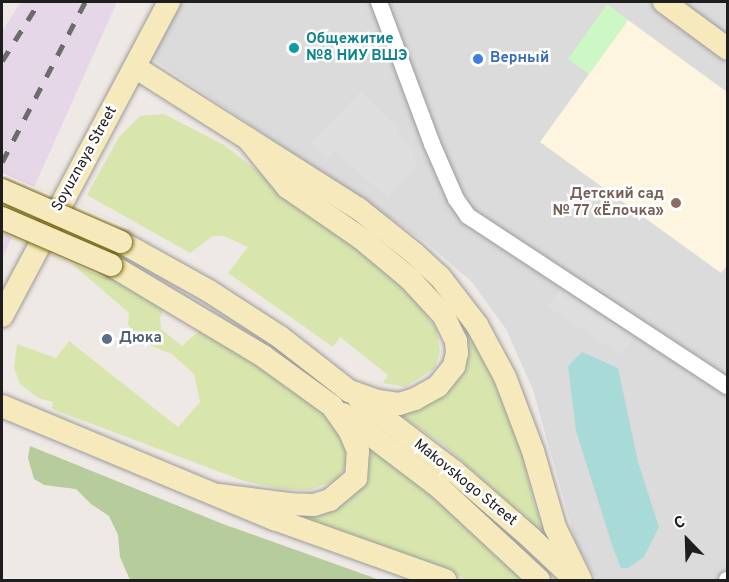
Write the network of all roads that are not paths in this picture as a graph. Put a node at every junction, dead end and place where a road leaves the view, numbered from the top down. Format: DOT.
graph roads {
  1 [pos="169,2"];
  2 [pos="379,2"];
  3 [pos="664,2"];
  4 [pos="728,49"];
  5 [pos="135,68"];
  6 [pos="248,139"];
  7 [pos="2,190"];
  8 [pos="2,218"];
  9 [pos="2,316"];
  10 [pos="727,386"];
  11 [pos="340,398"];
  12 [pos="2,406"];
  13 [pos="219,495"];
  14 [pos="446,580"];
  15 [pos="539,580"];
  16 [pos="575,580"];
  17 [pos="581,580"];
  1 -- 5 [label="street, Soyuznaya Street"];
  2 -- 10 [label="street"];
  3 -- 4 [label="street"];
  5 -- 6 [label="street"];
  5 -- 9 [label="street, Soyuznaya Street"];
  6 -- 11 [label="street"];
  6 -- 17 [label="street"];
  7 -- 11 [label="street, bridge"];
  8 -- 11 [label="street, bridge"];
  11 -- 13 [label="street"];
  11 -- 15 [label="street, Makovskogo Street"];
  11 -- 16 [label="street, Makovskogo Street"];
  12 -- 13 [label="street"];
  13 -- 14 [label="street"];
}
